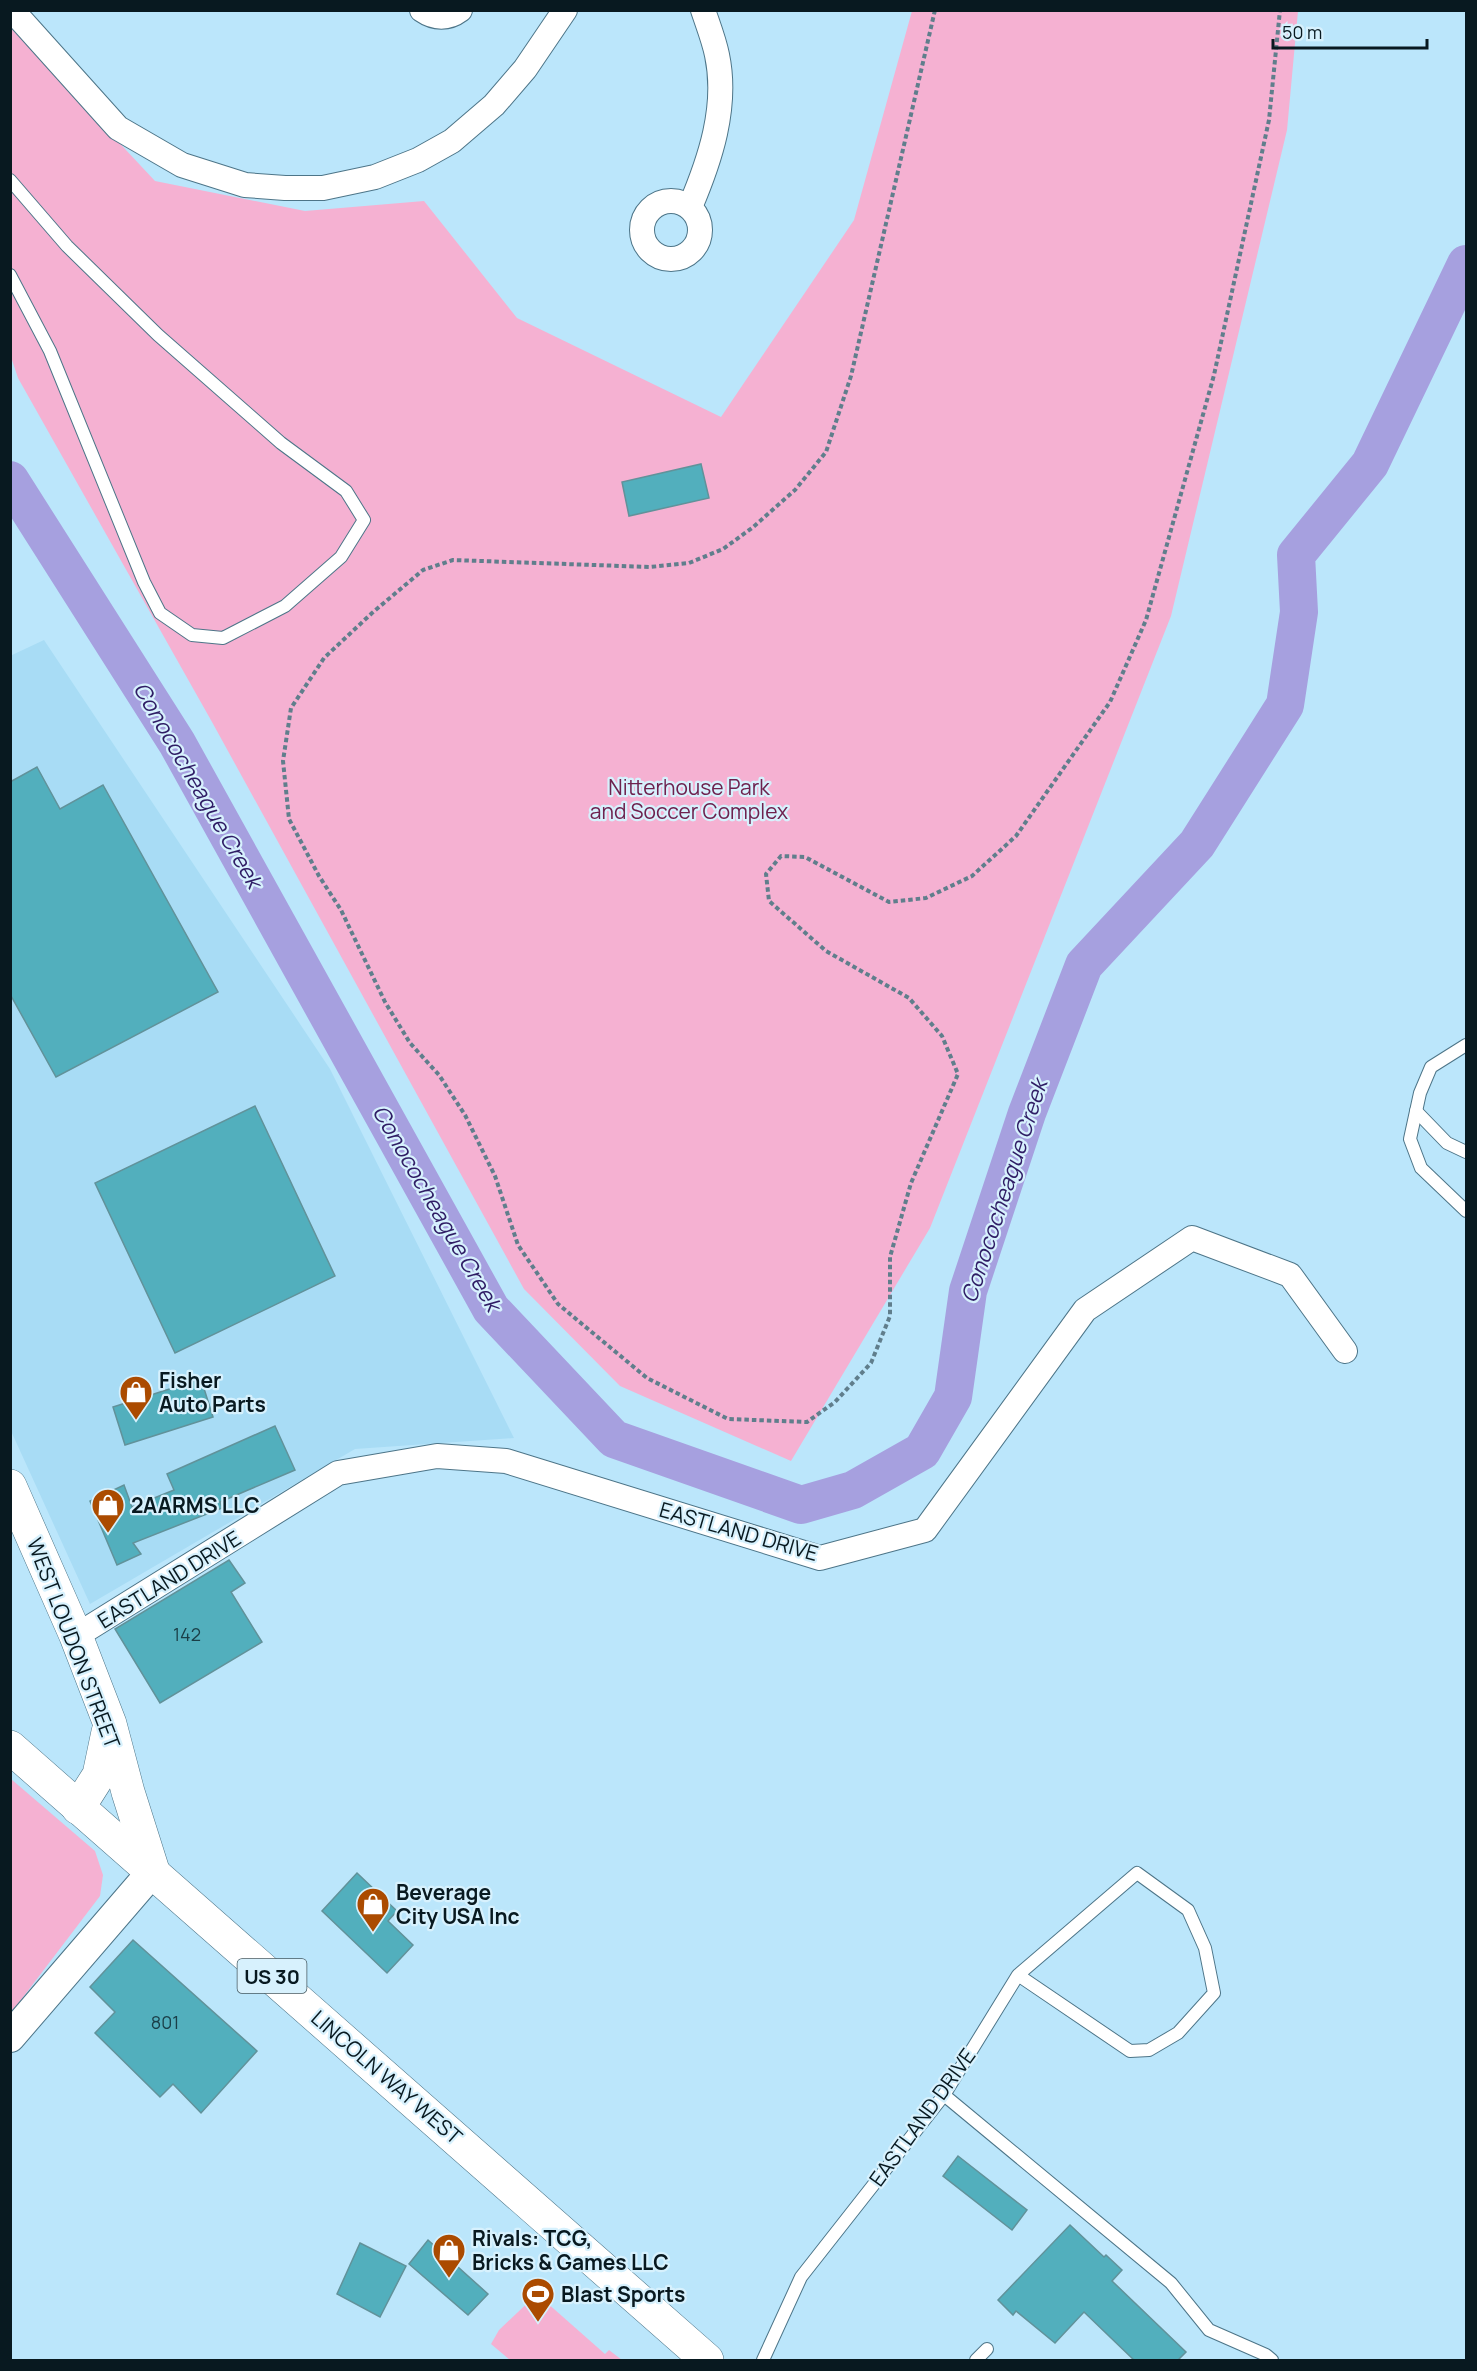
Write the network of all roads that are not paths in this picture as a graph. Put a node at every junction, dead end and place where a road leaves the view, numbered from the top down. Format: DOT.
graph roads {
  1 [pos="12,10"];
  2 [pos="422,10"];
  3 [pos="460,10"];
  4 [pos="565,10"];
  5 [pos="703,10"];
  6 [pos="10,180"];
  7 [pos="690,207"];
  8 [pos="10,275"];
  9 [pos="1467,1045"];
  10 [pos="1416,1111"];
  11 [pos="1467,1152"];
  12 [pos="1467,1211"];
  13 [pos="1345,1351"];
  14 [pos="12,1491"];
  15 [pos="76,1636"];
  16 [pos="110,1724"];
  17 [pos="10,1747"];
  18 [pos="78,1808"];
  19 [pos="153,1871"];
  20 [pos="1018,1975"];
  21 [pos="10,2037"];
  22 [pos="944,2095"];
  23 [pos="987,2349"];
  24 [pos="707,2361"];
  25 [pos="763,2361"];
  26 [pos="976,2361"];
  27 [pos="1272,2361"];
  1 -- 4 [label="street"];
  2 -- 3 [label="street"];
  5 -- 7 [label="street"];
  6 -- 8 [label="lane"];
  9 -- 10 [label="lane"];
  10 -- 11 [label="lane"];
  10 -- 12 [label="lane"];
  13 -- 15 [label="street, EASTLAND DRIVE"];
  14 -- 15 [label="highway, WEST LOUDON STREET"];
  15 -- 16 [label="highway, WEST LOUDON STREET"];
  16 -- 18 [label="highway"];
  16 -- 19 [label="highway, WEST LOUDON STREET"];
  17 -- 18 [label="highway, LINCOLN WAY WEST / US 30"];
  18 -- 19 [label="highway, LINCOLN WAY WEST / US 30"];
  19 -- 21 [label="street"];
  19 -- 24 [label="highway, LINCOLN WAY WEST / US 30"];
  20 -- 20 [label="lane, EASTLAND DRIVE"];
  20 -- 22 [label="lane, EASTLAND DRIVE"];
  22 -- 25 [label="lane, EASTLAND DRIVE"];
  22 -- 27 [label="lane"];
  23 -- 26 [label="lane"];
}
